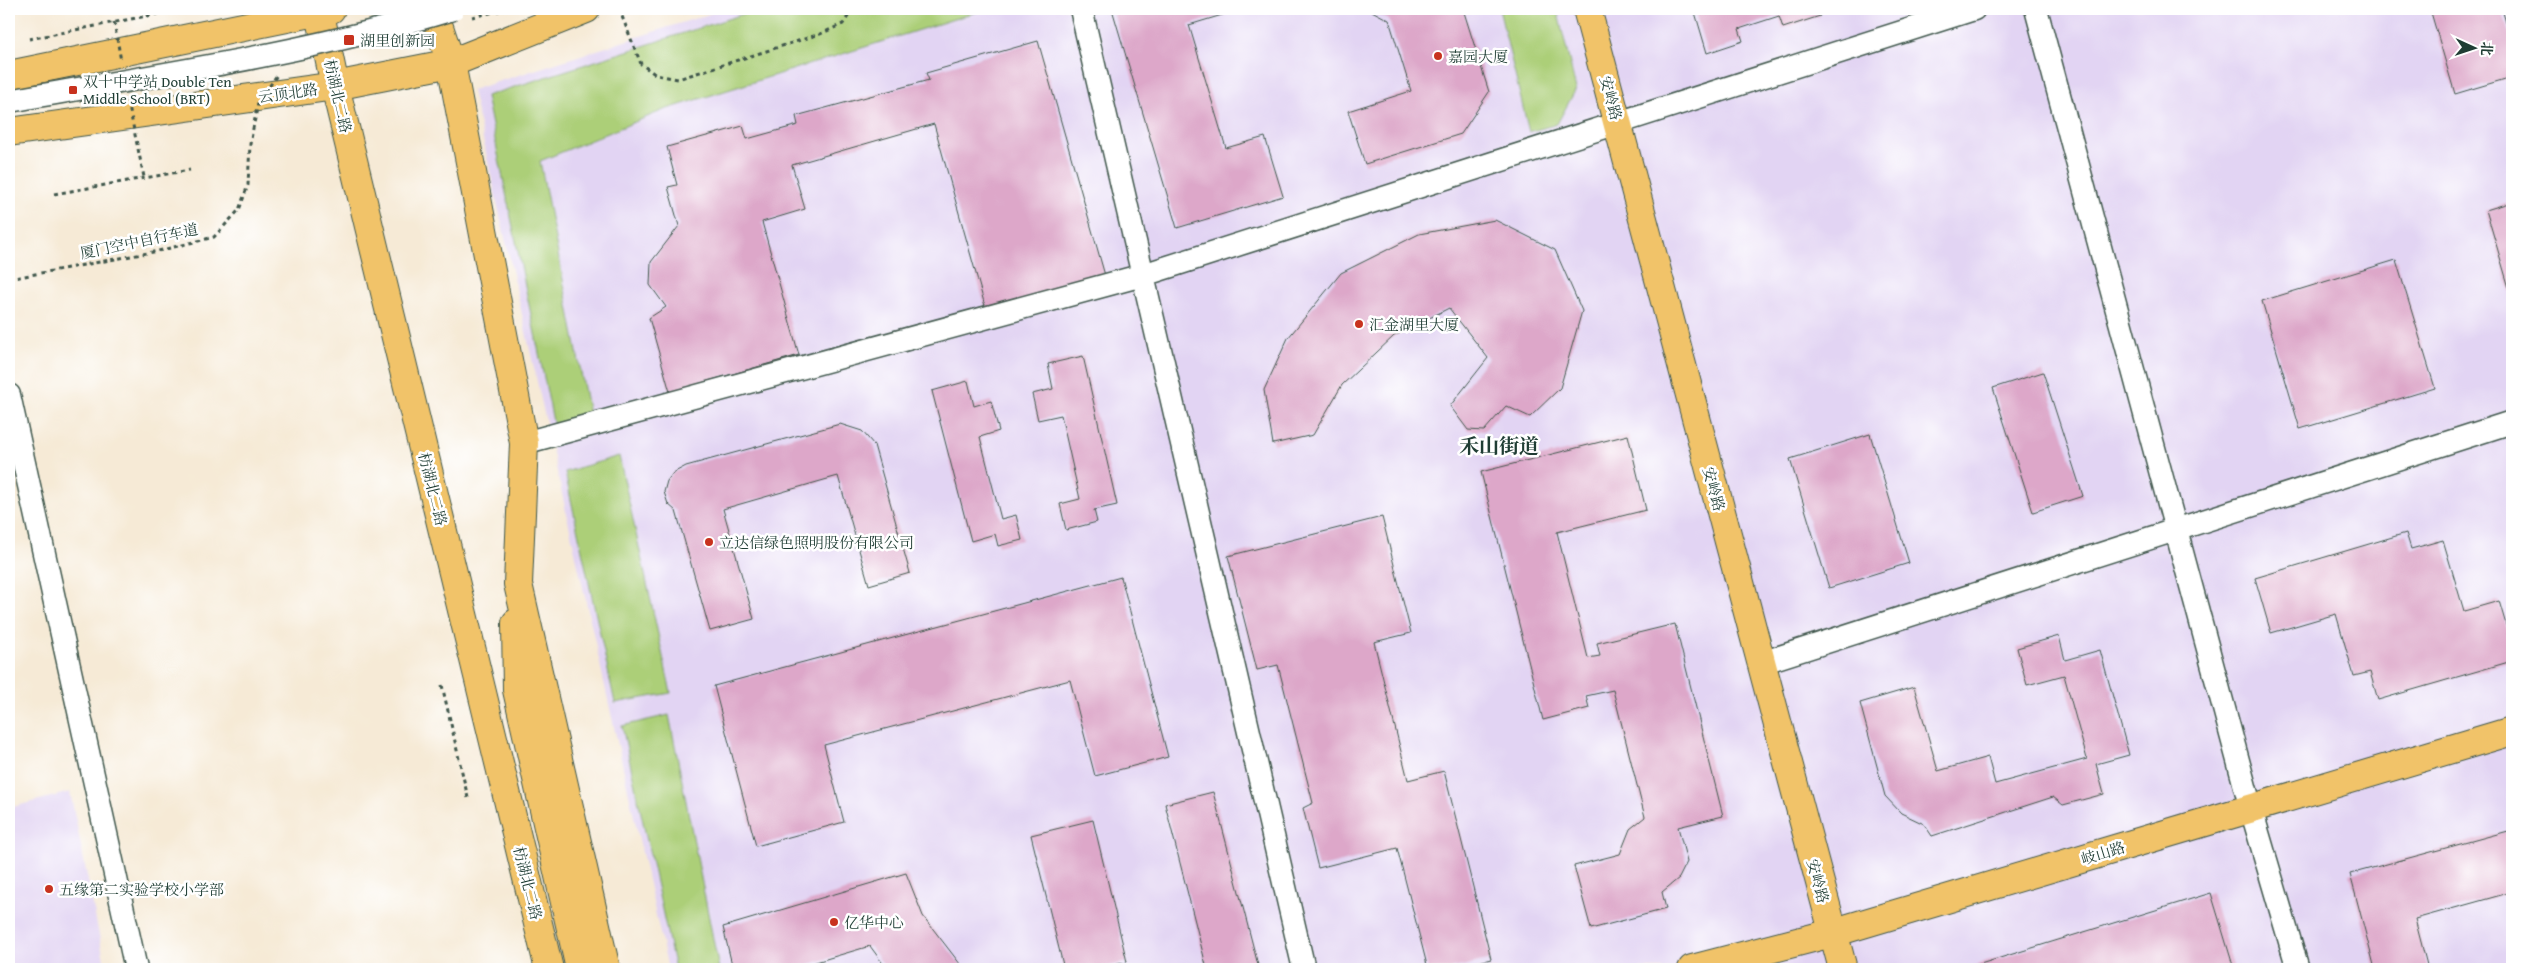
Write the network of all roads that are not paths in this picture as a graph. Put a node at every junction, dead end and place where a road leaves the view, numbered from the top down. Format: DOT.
graph roads {
  1 [pos="433,9"];
  2 [pos="586,9"];
  3 [pos="1081,9"];
  4 [pos="1587,9"];
  5 [pos="1974,9"];
  6 [pos="2036,9"];
  7 [pos="324,10"];
  8 [pos="459,14"];
  9 [pos="451,63"];
  10 [pos="9,74"];
  11 [pos="335,86"];
  12 [pos="9,102"];
  13 [pos="1617,122"];
  14 [pos="9,132"];
  15 [pos="1143,276"];
  16 [pos="9,395"];
  17 [pos="2512,422"];
  18 [pos="524,443"];
  19 [pos="2176,530"];
  20 [pos="518,584"];
  21 [pos="1761,663"];
  22 [pos="2512,731"];
  23 [pos="2251,809"];
  24 [pos="1832,933"];
  25 [pos="136,969"];
  26 [pos="549,969"];
  27 [pos="580,969"];
  28 [pos="606,969"];
  29 [pos="1304,969"];
  30 [pos="1692,969"];
  31 [pos="1843,969"];
  32 [pos="2298,969"];
  1 -- 9 [label="main road"];
  2 -- 9 [label="main road, 云顶北路"];
  3 -- 15 [label="street"];
  4 -- 13 [label="main road, 安岭路"];
  5 -- 13 [label="street"];
  6 -- 19 [label="street"];
  7 -- 10 [label="main road"];
  7 -- 11 [label="main road, 枋湖北二路"];
  8 -- 12 [label="street, bridge"];
  9 -- 11 [label="main road, 云顶北路"];
  9 -- 18 [label="main road"];
  11 -- 14 [label="main road, 云顶北路"];
  11 -- 26 [label="main road, 枋湖北二路"];
  13 -- 15 [label="street"];
  13 -- 21 [label="main road, 安岭路"];
  15 -- 18 [label="street"];
  15 -- 29 [label="street"];
  16 -- 25 [label="street"];
  17 -- 19 [label="street"];
  18 -- 20 [label="main road"];
  19 -- 21 [label="street"];
  19 -- 23 [label="street"];
  20 -- 27 [label="main road"];
  20 -- 28 [label="main road"];
  21 -- 24 [label="main road, 安岭路"];
  22 -- 23 [label="main road, 岐山路"];
  23 -- 24 [label="main road, 岐山路"];
  23 -- 32 [label="street"];
  24 -- 30 [label="main road, 岐山路"];
  24 -- 31 [label="main road, 安岭路"];
}
